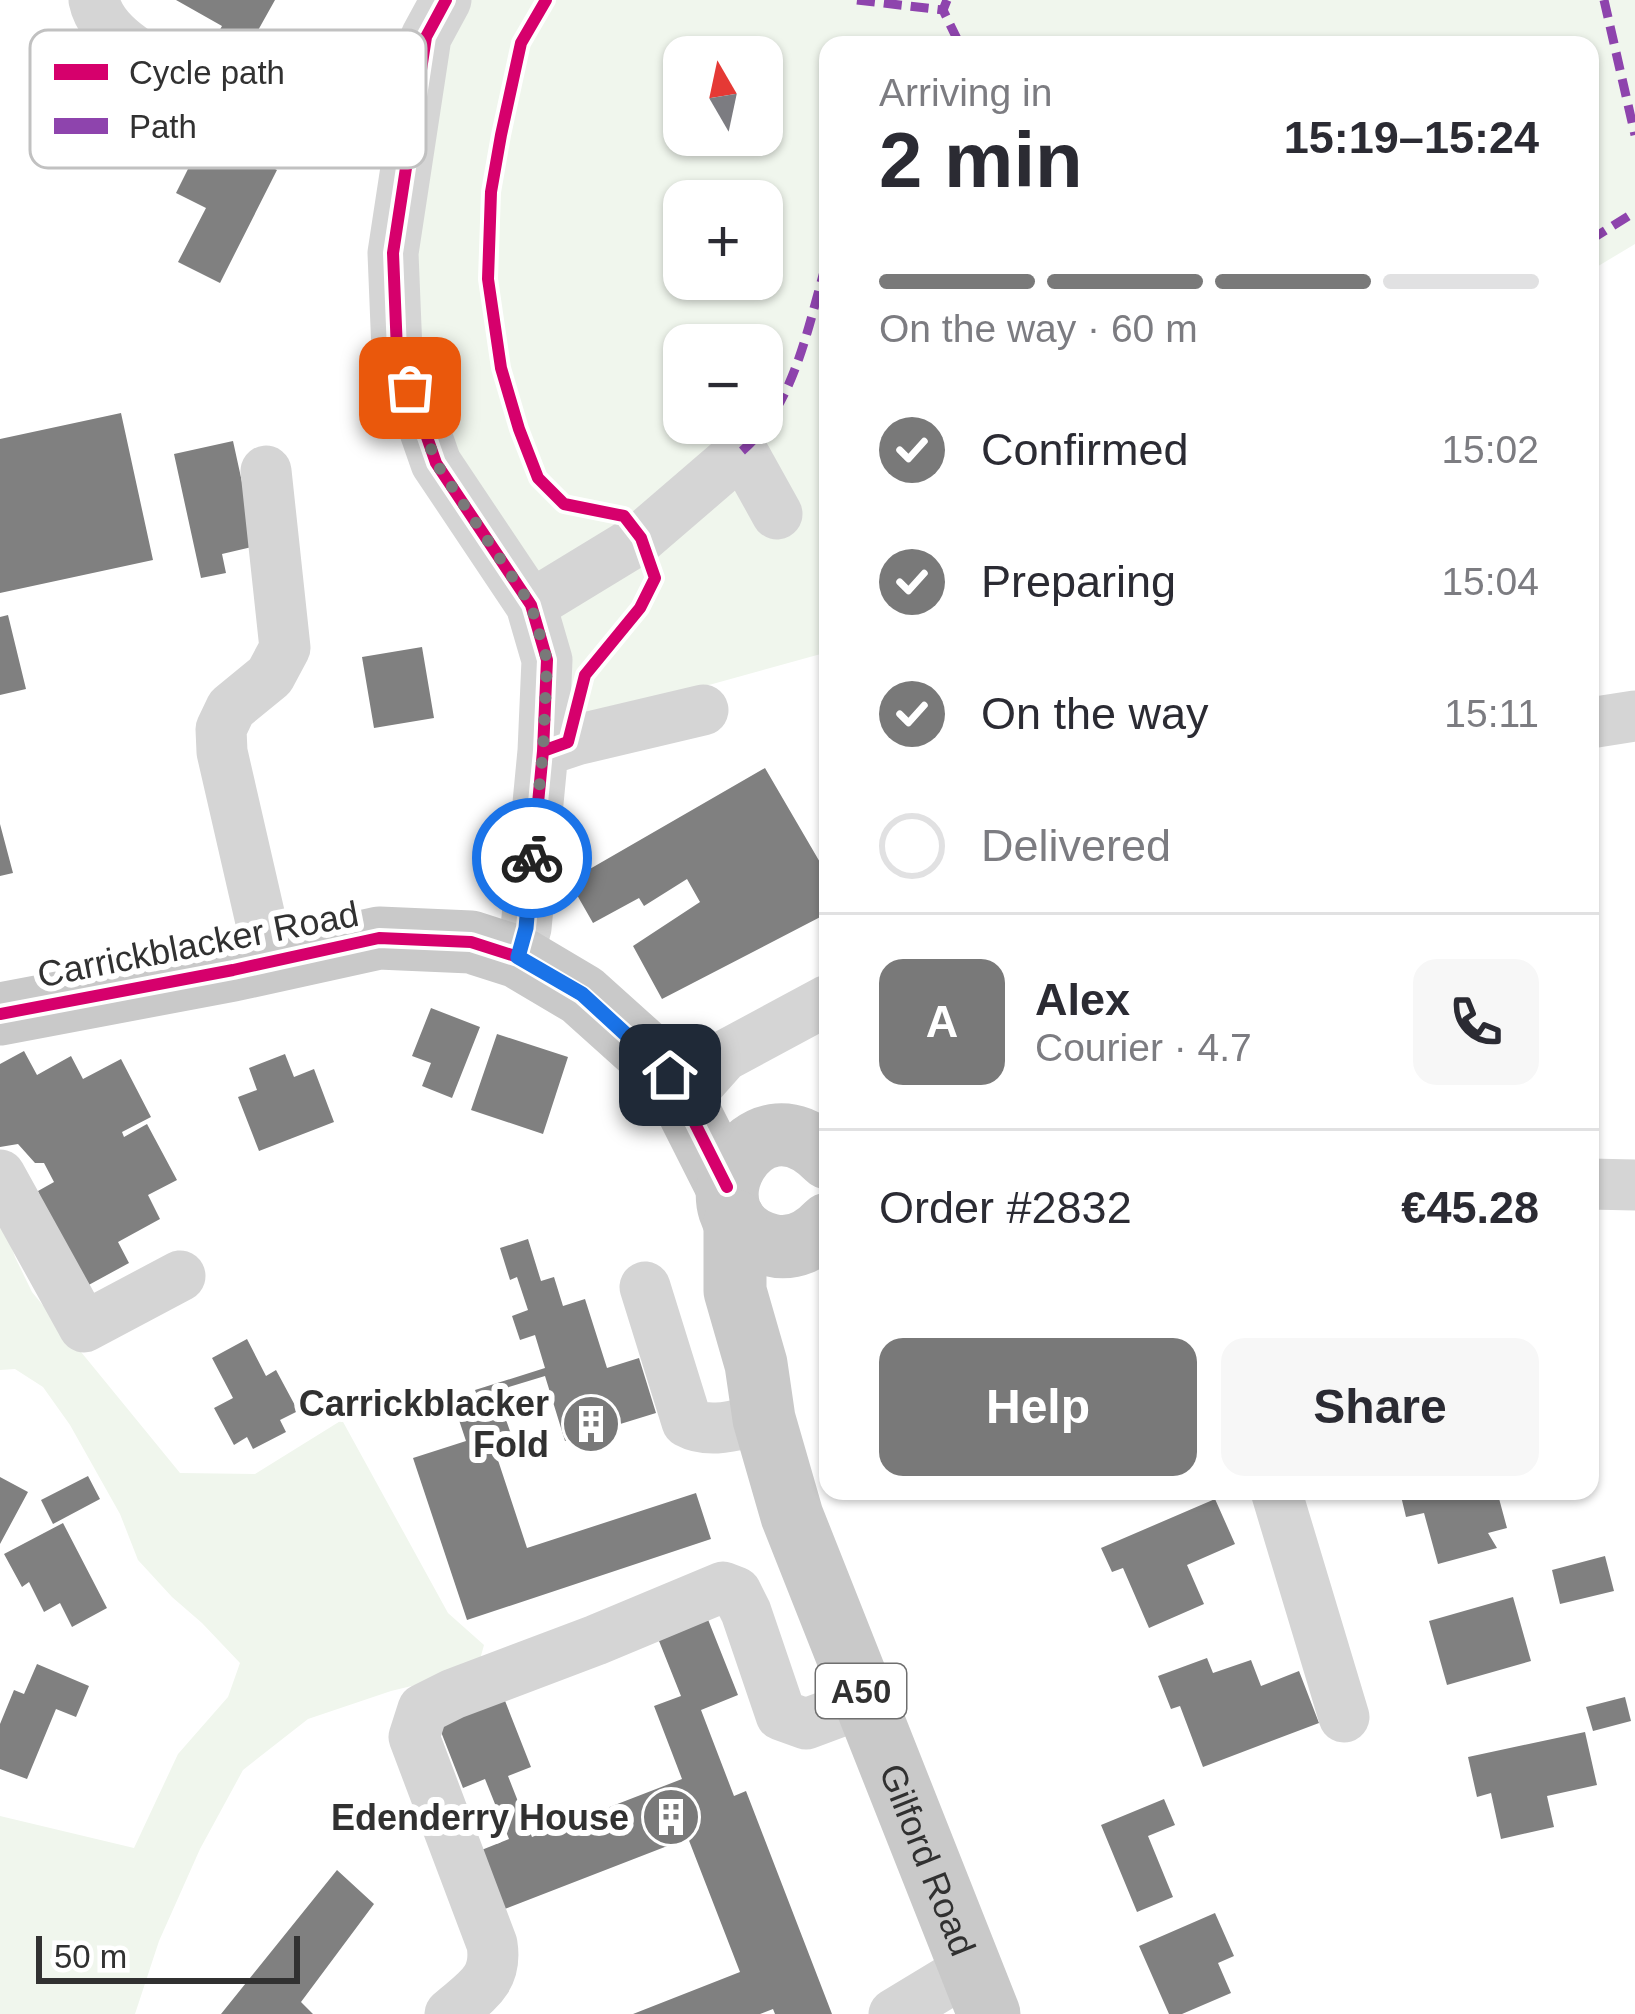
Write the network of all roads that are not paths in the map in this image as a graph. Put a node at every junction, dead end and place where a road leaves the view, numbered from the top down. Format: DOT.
graph roads {
  1 [pos="94,0"];
  2 [pos="446,0"];
  3 [pos="111,30"];
  4 [pos="426,37"];
  5 [pos="406,168"];
  6 [pos="266,471"];
  7 [pos="777,514"];
  8 [pos="531,605"];
  9 [pos="703,710"];
  10 [pos="1635,716"];
  11 [pos="1599,722"];
  12 [pos="543,751"];
  13 [pos="518,957"];
  14 [pos="270,962"];
  15 [pos="819,1005"];
  16 [pos="0,1014"];
  17 [pos="683,1087"];
  18 [pos="814,1147"];
  19 [pos="0,1175"];
  20 [pos="1599,1184"];
  21 [pos="1635,1185"];
  22 [pos="731,1204"];
  23 [pos="819,1232"];
  24 [pos="819,1234"];
  25 [pos="180,1276"];
  26 [pos="646,1287"];
  27 [pos="760,1391"];
  28 [pos="1279,1500"];
  29 [pos="865,1702"];
  30 [pos="1344,1717"];
  31 [pos="979,1991"];
  32 [pos="450,2014"];
  33 [pos="894,2014"];
  1 -- 3 [label="street"];
  2 -- 4 [label="street"];
  5 -- 8 [label="street"];
  6 -- 14 [label="street"];
  7 -- 8 [label="street"];
  8 -- 12 [label="street"];
  9 -- 12 [label="street"];
  10 -- 11 [label="street"];
  12 -- 13 [label="street"];
  13 -- 14 [label="main road, Carrickblacker Road / A50"];
  13 -- 17 [label="main road, Carrickblacker Road / A50"];
  14 -- 16 [label="main road, Carrickblacker Road / A50"];
  15 -- 17 [label="street"];
  17 -- 18 [label="main road, Carrickblacker Road / A50"];
  17 -- 22 [label="main road, Carrickblacker Road / A50"];
  18 -- 22 [label="main road, A50"];
  19 -- 25 [label="street"];
  20 -- 21 [label="street"];
  22 -- 23 [label="main road"];
  22 -- 27 [label="main road, Gilford Road / A50"];
  24 -- 27 [label="main road"];
  26 -- 27 [label="street"];
  27 -- 29 [label="main road, Gilford Road / A50"];
  28 -- 30 [label="street"];
  29 -- 31 [label="main road, Gilford Road / A50"];
  29 -- 32 [label="street"];
  31 -- 33 [label="street"];
}
